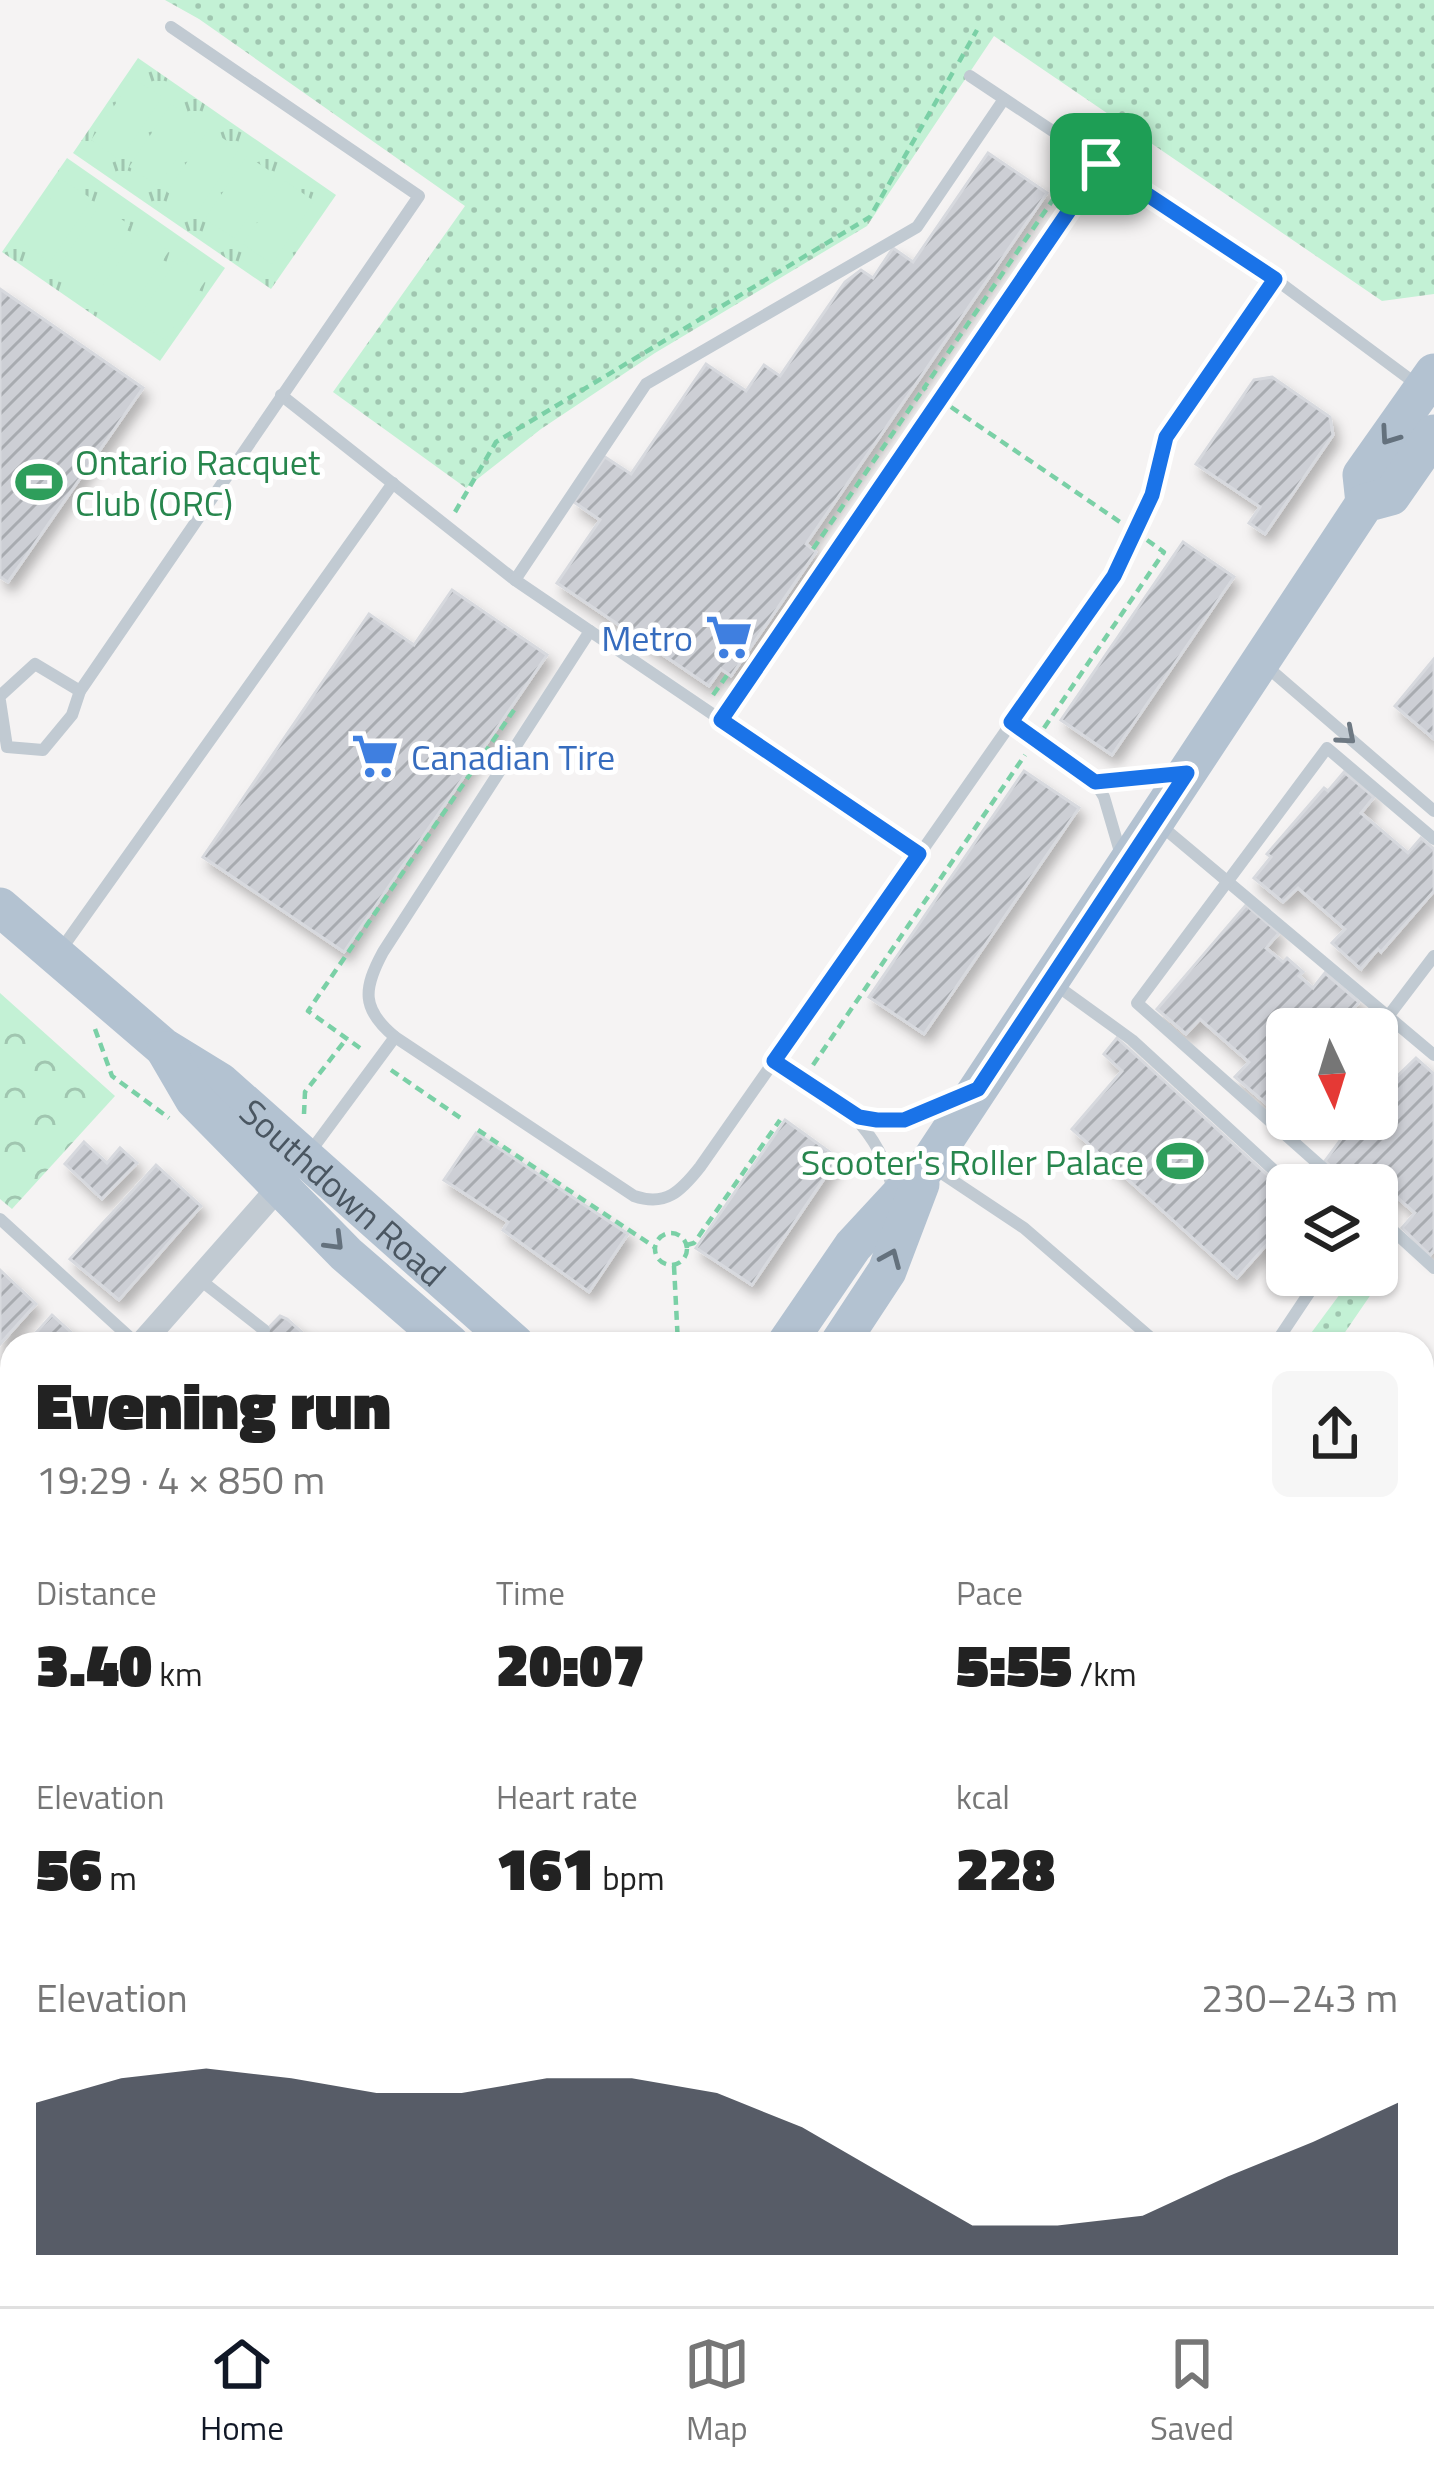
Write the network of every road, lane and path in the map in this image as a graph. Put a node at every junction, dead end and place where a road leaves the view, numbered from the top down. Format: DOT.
graph roads {
  1 [pos="170,27"];
  2 [pos="977,31"];
  3 [pos="970,76"];
  4 [pos="1004,99"];
  5 [pos="1085,153"];
  6 [pos="1101,164"];
  7 [pos="1275,279"];
  8 [pos="1430,386"];
  9 [pos="281,395"];
  10 [pos="951,407"];
  11 [pos="1434,434"];
  12 [pos="393,483"];
  13 [pos="1365,503"];
  14 [pos="1123,524"];
  15 [pos="447,526"];
  16 [pos="1147,540"];
  17 [pos="813,550"];
  18 [pos="514,580"];
  19 [pos="590,631"];
  20 [pos="1260,662"];
  21 [pos="728,674"];
  22 [pos="80,691"];
  23 [pos="0,699"];
  24 [pos="715,699"];
  25 [pos="514,710"];
  26 [pos="721,720"];
  27 [pos="1011,722"];
  28 [pos="1042,730"];
  29 [pos="4,752"];
  30 [pos="1025,755"];
  31 [pos="1187,773"];
  32 [pos="1095,782"];
  33 [pos="1434,811"];
  34 [pos="1155,821"];
  35 [pos="1434,839"];
  36 [pos="919,854"];
  37 [pos="1124,868"];
  38 [pos="1228,881"];
  39 [pos="0,907"];
  40 [pos="58,955"];
  41 [pos="1434,956"];
  42 [pos="1050,980"];
  43 [pos="1381,1008"];
  44 [pos="1394,1008"];
  45 [pos="92,1020"];
  46 [pos="1398,1023"];
  47 [pos="395,1037"];
  48 [pos="347,1038"];
  49 [pos="360,1048"];
  50 [pos="1434,1055"];
  51 [pos="774,1061"];
  52 [pos="813,1065"];
  53 [pos="392,1070"];
  54 [pos="978,1089"];
  55 [pos="165,1114"];
  56 [pos="304,1116"];
  57 [pos="1266,1116"];
  58 [pos="859,1117"];
  59 [pos="462,1119"];
  60 [pos="780,1120"];
  61 [pos="478,1130"];
  62 [pos="1293,1140"];
  63 [pos="1267,1164"];
  64 [pos="1319,1164"];
  65 [pos="928,1165"];
  66 [pos="293,1172"];
  67 [pos="895,1201"];
  68 [pos="0,1220"];
  69 [pos="1398,1235"];
  70 [pos="687,1245"];
  71 [pos="656,1248"];
  72 [pos="674,1265"];
  73 [pos="1434,1268"];
  74 [pos="199,1279"];
  75 [pos="1308,1296"];
  76 [pos="264,1330"];
  77 [pos="126,1332"];
  78 [pos="150,1332"];
  79 [pos="437,1332"];
  80 [pos="500,1332"];
  81 [pos="677,1332"];
  82 [pos="794,1332"];
  83 [pos="847,1332"];
  84 [pos="1144,1332"];
  85 [pos="1283,1332"];
  1 -- 9 [label="lane"];
  2 -- 15 [label="path"];
  3 -- 4 [label="lane"];
  4 -- 5 [label="lane"];
  4 -- 18 [label="lane"];
  5 -- 6 [label="lane"];
  5 -- 17 [label="path"];
  6 -- 7 [label="lane"];
  6 -- 26 [label="lane"];
  7 -- 8 [label="lane"];
  7 -- 27 [label="lane"];
  8 -- 13 [label="main road, one-way"];
  9 -- 12 [label="lane"];
  9 -- 22 [label="lane"];
  10 -- 14 [label="path"];
  11 -- 13 [label="main road"];
  12 -- 15 [label="lane"];
  12 -- 40 [label="lane"];
  13 -- 20 [label="main road"];
  15 -- 18 [label="lane"];
  16 -- 28 [label="path"];
  18 -- 19 [label="lane"];
  19 -- 26 [label="lane"];
  19 -- 47 [label="lane"];
  20 -- 31 [label="main road"];
  20 -- 33 [label="lane, one-way"];
  21 -- 24 [label="path"];
  22 -- 23 [label="lane"];
  22 -- 29 [label="lane"];
  23 -- 29 [label="lane"];
  25 -- 48 [label="path"];
  26 -- 36 [label="lane"];
  27 -- 32 [label="lane"];
  27 -- 36 [label="lane"];
  30 -- 52 [label="path"];
  31 -- 32 [label="lane"];
  31 -- 34 [label="main road"];
  32 -- 37 [label="lane"];
  34 -- 37 [label="main road"];
  34 -- 38 [label="lane"];
  35 -- 38 [label="lane"];
  36 -- 51 [label="lane"];
  37 -- 42 [label="main road"];
  38 -- 43 [label="lane"];
  38 -- 57 [label="lane"];
  39 -- 40 [label="main road, Southdown Road"];
  40 -- 66 [label="main road, Southdown Road"];
  41 -- 44 [label="lane"];
  42 -- 54 [label="main road"];
  42 -- 63 [label="lane"];
  45 -- 55 [label="path"];
  46 -- 50 [label="lane"];
  47 -- 51 [label="lane"];
  47 -- 66 [label="lane"];
  48 -- 49 [label="path"];
  48 -- 56 [label="path"];
  51 -- 58 [label="lane"];
  53 -- 59 [label="path"];
  54 -- 58 [label="lane"];
  54 -- 65 [label="main road"];
  58 -- 67 [label="lane"];
  60 -- 70 [label="path"];
  61 -- 71 [label="path"];
  62 -- 64 [label="lane"];
  65 -- 67 [label="main road"];
  83 -- 65 [label="main road, one-way"];
  65 -- 84 [label="lane"];
  66 -- 74 [label="street"];
  66 -- 79 [label="main road, Southdown Road, one-way"];
  66 -- 80 [label="main road, Southdown Road"];
  67 -- 82 [label="main road"];
  68 -- 77 [label="lane"];
  69 -- 73 [label="lane"];
  70 -- 71 [label="path"];
  70 -- 72 [label="path"];
  71 -- 72 [label="path"];
  72 -- 81 [label="path"];
  74 -- 76 [label="lane"];
  74 -- 78 [label="street"];
  75 -- 85 [label="lane"];
}
